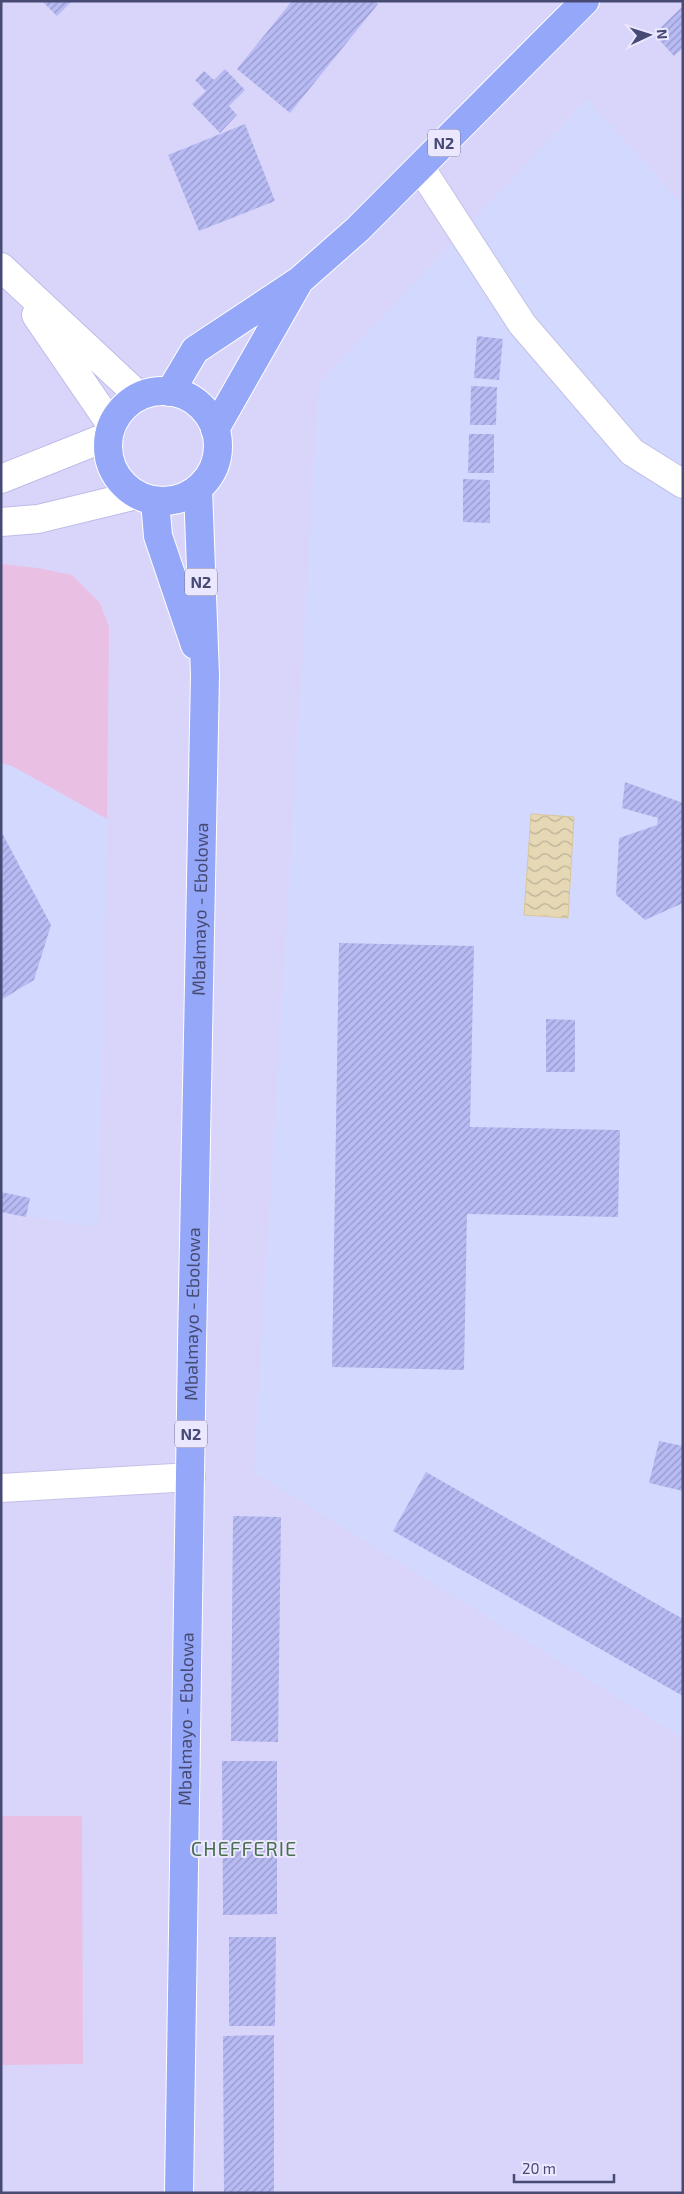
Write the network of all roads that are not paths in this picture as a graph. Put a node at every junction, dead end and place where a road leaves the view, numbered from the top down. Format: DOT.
graph roads {
  1 [pos="586,1"];
  2 [pos="420,167"];
  3 [pos="5,271"];
  4 [pos="299,281"];
  5 [pos="170,392"];
  6 [pos="139,396"];
  7 [pos="215,429"];
  8 [pos="110,431"];
  9 [pos="1,480"];
  10 [pos="683,484"];
  11 [pos="198,489"];
  12 [pos="146,498"];
  13 [pos="1,522"];
  14 [pos="205,675"];
  15 [pos="191,1477"];
  16 [pos="1,1488"];
  17 [pos="179,2193"];
  1 -- 2 [label="highway, N2"];
  2 -- 4 [label="highway, N2"];
  2 -- 10 [label="street"];
  3 -- 6 [label="street"];
  3 -- 8 [label="street"];
  4 -- 5 [label="highway, N2"];
  4 -- 7 [label="highway, N2"];
  5 -- 6 [label="highway"];
  5 -- 7 [label="highway"];
  6 -- 8 [label="highway"];
  7 -- 11 [label="highway"];
  8 -- 9 [label="street"];
  8 -- 12 [label="highway"];
  11 -- 12 [label="highway"];
  11 -- 14 [label="highway, Mbalmayo - Ebolowa / N2"];
  12 -- 13 [label="street"];
  12 -- 14 [label="highway, Mbalmayo - Ebolowa / N2"];
  14 -- 15 [label="highway, Mbalmayo - Ebolowa / N2"];
  15 -- 16 [label="street"];
  15 -- 17 [label="highway, Mbalmayo - Ebolowa / N2"];
}
